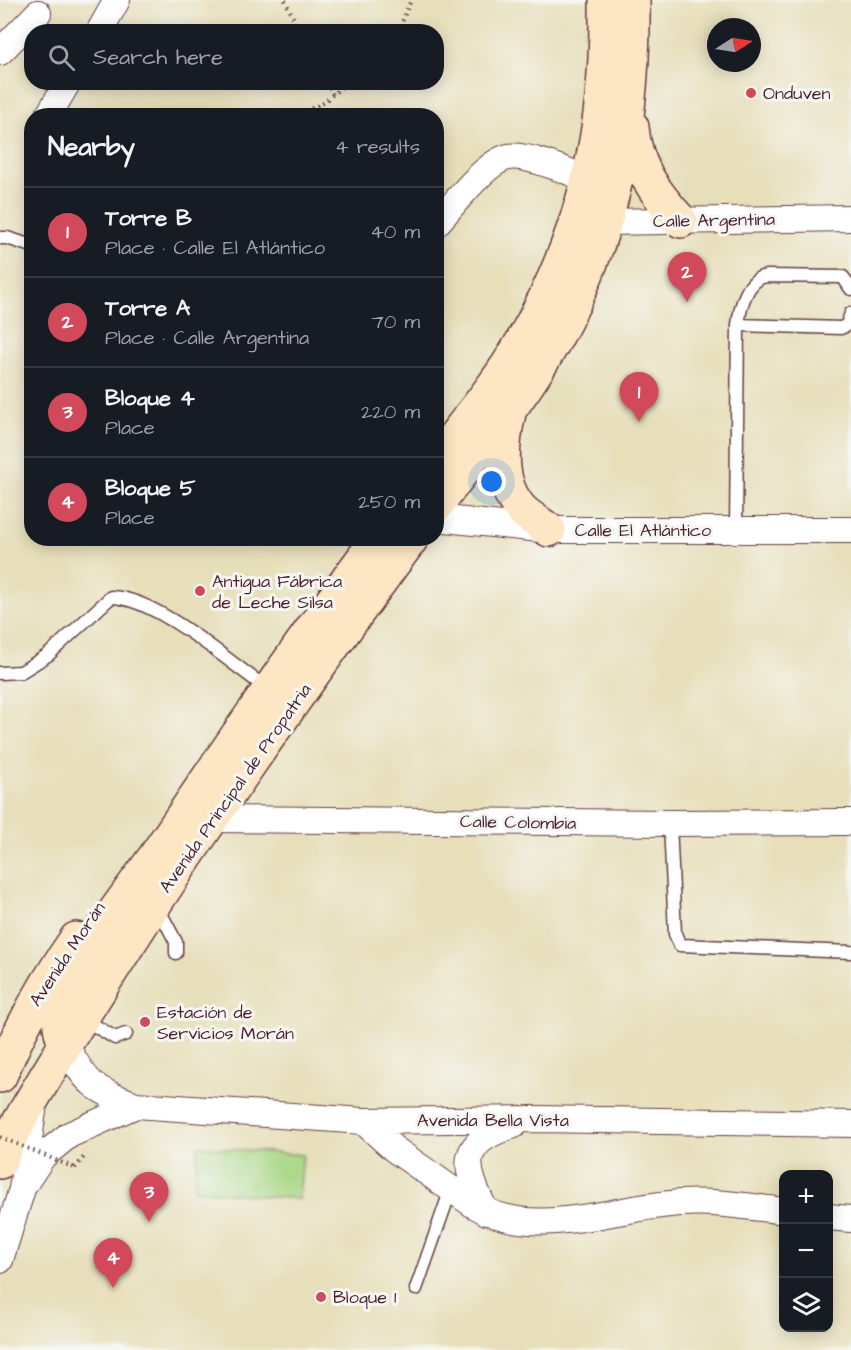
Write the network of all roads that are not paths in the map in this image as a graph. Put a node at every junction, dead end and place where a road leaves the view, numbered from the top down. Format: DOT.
graph roads {
  1 [pos="117,0"];
  2 [pos="606,0"];
  3 [pos="633,0"];
  4 [pos="39,13"];
  5 [pos="28,24"];
  6 [pos="104,24"];
  7 [pos="24,28"];
  8 [pos="0,52"];
  9 [pos="63,90"];
  10 [pos="630,102"];
  11 [pos="53,108"];
  12 [pos="589,179"];
  13 [pos="444,215"];
  14 [pos="592,218"];
  15 [pos="851,218"];
  16 [pos="681,221"];
  17 [pos="0,238"];
  18 [pos="24,243"];
  19 [pos="851,289"];
  20 [pos="851,313"];
  21 [pos="738,325"];
  22 [pos="525,363"];
  23 [pos="510,407"];
  24 [pos="444,451"];
  25 [pos="444,495"];
  26 [pos="444,519"];
  27 [pos="549,530"];
  28 [pos="736,530"];
  29 [pos="851,530"];
  30 [pos="372,546"];
  31 [pos="406,546"];
  32 [pos="0,673"];
  33 [pos="269,690"];
  34 [pos="202,811"];
  35 [pos="851,822"];
  36 [pos="670,823"];
  37 [pos="158,851"];
  38 [pos="156,904"];
  39 [pos="851,952"];
  40 [pos="176,953"];
  41 [pos="46,980"];
  42 [pos="73,1031"];
  43 [pos="126,1034"];
  44 [pos="0,1076"];
  45 [pos="35,1098"];
  46 [pos="136,1105"];
  47 [pos="537,1119"];
  48 [pos="363,1121"];
  49 [pos="851,1124"];
  50 [pos="0,1162"];
  51 [pos="22,1189"];
  52 [pos="451,1189"];
  53 [pos="779,1211"];
  54 [pos="487,1212"];
  55 [pos="833,1217"];
  56 [pos="851,1219"];
  57 [pos="0,1260"];
  58 [pos="416,1289"];
  1 -- 6 [label="street"];
  2 -- 12 [label="main road"];
  3 -- 10 [label="main road"];
  4 -- 5 [label="street"];
  7 -- 8 [label="street"];
  9 -- 11 [label="street"];
  10 -- 14 [label="main road"];
  10 -- 16 [label="main road"];
  12 -- 13 [label="street"];
  12 -- 14 [label="main road"];
  14 -- 16 [label="street, Calle Argentina"];
  14 -- 22 [label="main road"];
  15 -- 16 [label="street, Calle Argentina"];
  17 -- 18 [label="lane"];
  19 -- 21 [label="lane"];
  20 -- 21 [label="lane"];
  21 -- 28 [label="lane"];
  22 -- 23 [label="main road"];
  22 -- 24 [label="main road"];
  23 -- 25 [label="main road"];
  23 -- 27 [label="main road"];
  26 -- 27 [label="street, Calle El Atlántico"];
  27 -- 28 [label="street, Calle El Atlántico"];
  28 -- 29 [label="street, Calle El Atlántico"];
  30 -- 33 [label="main road, Avenida Principal de Propatria"];
  31 -- 34 [label="main road, Avenida Principal de Propatria"];
  32 -- 33 [label="lane"];
  33 -- 34 [label="main road, Avenida Principal de Propatria"];
  34 -- 36 [label="street, Calle Colombia"];
  34 -- 37 [label="main road, Avenida Principal de Propatria"];
  34 -- 38 [label="main road, Avenida Principal de Propatria"];
  35 -- 36 [label="street, Calle Colombia"];
  36 -- 39 [label="lane"];
  37 -- 41 [label="main road, Avenida Morán"];
  37 -- 42 [label="main road, Avenida Principal de Propatria"];
  38 -- 40 [label="lane"];
  38 -- 42 [label="main road, Avenida Principal de Propatria"];
  41 -- 44 [label="main road, Avenida Morán"];
  41 -- 45 [label="main road"];
  42 -- 43 [label="lane"];
  42 -- 45 [label="main road"];
  42 -- 46 [label="street, Avenida Bella Vista"];
  45 -- 50 [label="main road"];
  45 -- 51 [label="street"];
  46 -- 48 [label="street, Avenida Bella Vista"];
  46 -- 51 [label="street, Avenida Bella Vista"];
  47 -- 48 [label="street, Avenida Bella Vista"];
  47 -- 49 [label="street, Avenida Bella Vista"];
  47 -- 54 [label="street"];
  48 -- 52 [label="street"];
  51 -- 57 [label="street"];
  52 -- 54 [label="street"];
  52 -- 58 [label="lane"];
  53 -- 54 [label="street"];
  55 -- 56 [label="street"];
}
